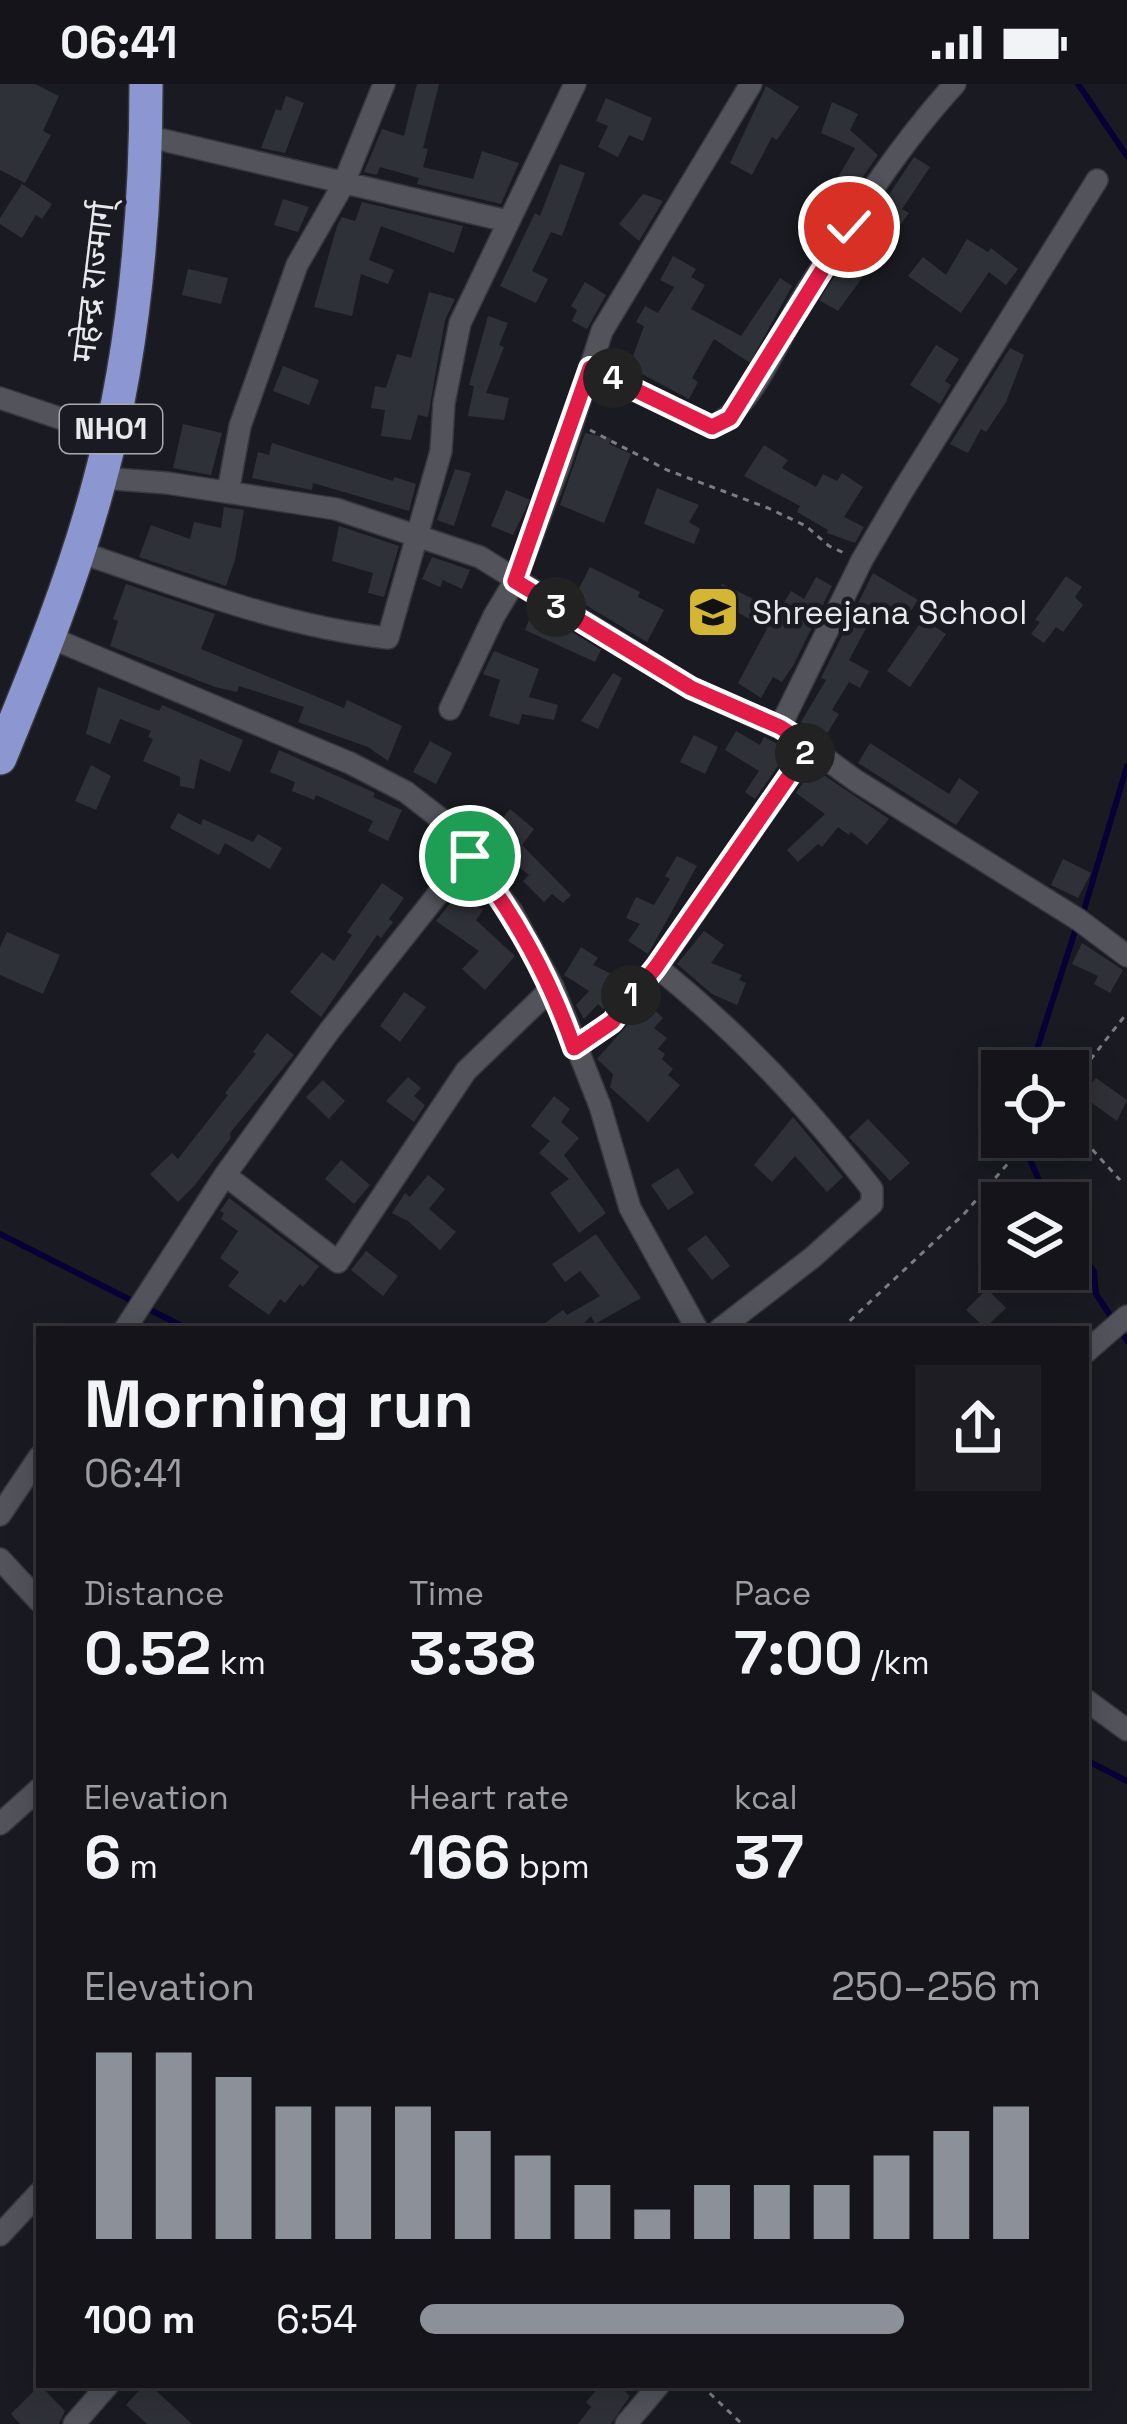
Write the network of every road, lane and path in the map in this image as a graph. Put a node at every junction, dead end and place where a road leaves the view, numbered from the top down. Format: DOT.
graph roads {
  1 [pos="146,84"];
  2 [pos="384,84"];
  3 [pos="574,84"];
  4 [pos="751,84"];
  5 [pos="955,84"];
  6 [pos="146,136"];
  7 [pos="1096,180"];
  8 [pos="343,185"];
  9 [pos="507,221"];
  10 [pos="590,368"];
  11 [pos="0,398"];
  12 [pos="572,424"];
  13 [pos="110,435"];
  14 [pos="101,478"];
  15 [pos="228,492"];
  16 [pos="419,536"];
  17 [pos="79,552"];
  18 [pos="862,560"];
  19 [pos="515,581"];
  20 [pos="49,637"];
  21 [pos="450,709"];
  22 [pos="780,727"];
  23 [pos="810,746"];
  24 [pos="2,747"];
  25 [pos="470,856"];
  26 [pos="1127,956"];
  27 [pos="656,967"];
  28 [pos="553,987"];
  29 [pos="1127,1013"];
  30 [pos="574,1048"];
  31 [pos="1089,1061"];
  32 [pos="1089,1146"];
  33 [pos="1013,1158"];
  34 [pos="225,1175"];
  35 [pos="1120,1180"];
  36 [pos="136,1311"];
  37 [pos="1127,1316"];
  38 [pos="695,1326"];
  39 [pos="724,1326"];
  40 [pos="844,1326"];
  41 [pos="1089,1349"];
  42 [pos="36,1461"];
  43 [pos="0,1515"];
  44 [pos="0,1559"];
  45 [pos="36,1597"];
  46 [pos="1089,1702"];
  47 [pos="1127,1730"];
  48 [pos="36,1792"];
  49 [pos="0,1824"];
  50 [pos="36,2196"];
  51 [pos="0,2236"];
  52 [pos="105,2388"];
  53 [pos="656,2388"];
  54 [pos="704,2388"];
  55 [pos="74,2424"];
  56 [pos="626,2424"];
  57 [pos="742,2424"];
  1 -- 6 [label="highway, महेन्द्र राज्मार्ग् / NH01"];
  2 -- 8 [label="street"];
  3 -- 9 [label="street"];
  4 -- 10 [label="street"];
  5 -- 10 [label="street"];
  6 -- 8 [label="street"];
  6 -- 13 [label="highway, महेन्द्र राज्मार्ग् / NH01"];
  7 -- 18 [label="street"];
  8 -- 9 [label="street"];
  8 -- 15 [label="street"];
  9 -- 16 [label="street"];
  10 -- 12 [label="street"];
  11 -- 13 [label="street"];
  12 -- 18 [label="path"];
  12 -- 19 [label="street"];
  13 -- 14 [label="highway, महेन्द्र राज्मार्ग् / NH01"];
  14 -- 15 [label="street"];
  14 -- 17 [label="highway, महेन्द्र राज्मार्ग् / NH01"];
  15 -- 16 [label="street"];
  16 -- 17 [label="street"];
  16 -- 19 [label="street"];
  17 -- 20 [label="highway, महेन्द्र राज्मार्ग् / NH01"];
  18 -- 22 [label="street"];
  19 -- 21 [label="street"];
  19 -- 22 [label="street"];
  20 -- 24 [label="highway, महेन्द्र राज्मार्ग् / NH01"];
  20 -- 25 [label="street"];
  22 -- 23 [label="street"];
  23 -- 26 [label="street"];
  23 -- 27 [label="street"];
  25 -- 28 [label="street"];
  25 -- 34 [label="street"];
  27 -- 30 [label="street"];
  27 -- 39 [label="street"];
  28 -- 30 [label="street"];
  28 -- 34 [label="street"];
  29 -- 31 [label="path"];
  30 -- 38 [label="street"];
  32 -- 35 [label="path"];
  33 -- 40 [label="path"];
  34 -- 36 [label="street"];
  37 -- 41 [label="street"];
  42 -- 43 [label="street"];
  44 -- 45 [label="street"];
  46 -- 47 [label="street"];
  48 -- 49 [label="street"];
  50 -- 51 [label="street"];
  52 -- 55 [label="street"];
  53 -- 56 [label="street"];
  54 -- 57 [label="path"];
}
